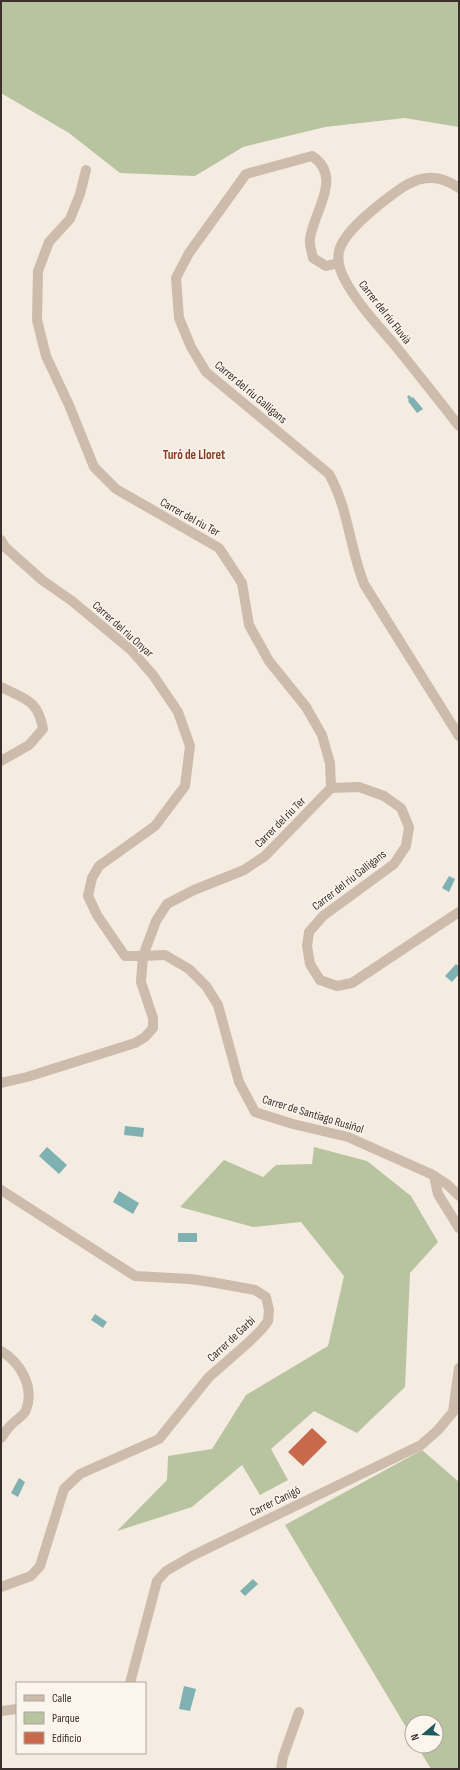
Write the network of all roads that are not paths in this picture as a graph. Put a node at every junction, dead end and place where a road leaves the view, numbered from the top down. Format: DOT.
graph roads {
  1 [pos="86,170"];
  2 [pos="459,188"];
  3 [pos="338,263"];
  4 [pos="459,426"];
  5 [pos="1,540"];
  6 [pos="1,687"];
  7 [pos="459,736"];
  8 [pos="1,761"];
  9 [pos="331,788"];
  10 [pos="459,912"];
  11 [pos="143,956"];
  12 [pos="1,1083"];
  13 [pos="434,1176"];
  14 [pos="1,1190"];
  15 [pos="459,1196"];
  16 [pos="459,1228"];
  17 [pos="1,1351"];
  18 [pos="459,1368"];
  19 [pos="1,1438"];
  20 [pos="1,1588"];
  21 [pos="130,1682"];
  22 [pos="16,1709"];
  23 [pos="1,1711"];
  24 [pos="299,1712"];
  25 [pos="281,1769"];
  1 -- 9 [label="street, Carrer del riu Ter"];
  2 -- 3 [label="street"];
  3 -- 4 [label="street, Carrer del riu Fluvià"];
  3 -- 7 [label="street, Carrer del riu Galligans"];
  5 -- 11 [label="street, Carrer del riu Onyar"];
  6 -- 8 [label="street"];
  9 -- 10 [label="street, Carrer del riu Galligans"];
  9 -- 11 [label="street, Carrer del riu Ter"];
  11 -- 12 [label="street"];
  11 -- 13 [label="street, Carrer de Santiago Rusiñol"];
  13 -- 15 [label="street, Carrer de Santiago Rusiñol"];
  13 -- 16 [label="street"];
  14 -- 20 [label="street, Carrer de Garbí"];
  17 -- 19 [label="street"];
  18 -- 21 [label="street, Carrer Canigó"];
  22 -- 23 [label="street"];
  24 -- 25 [label="street"];
}
